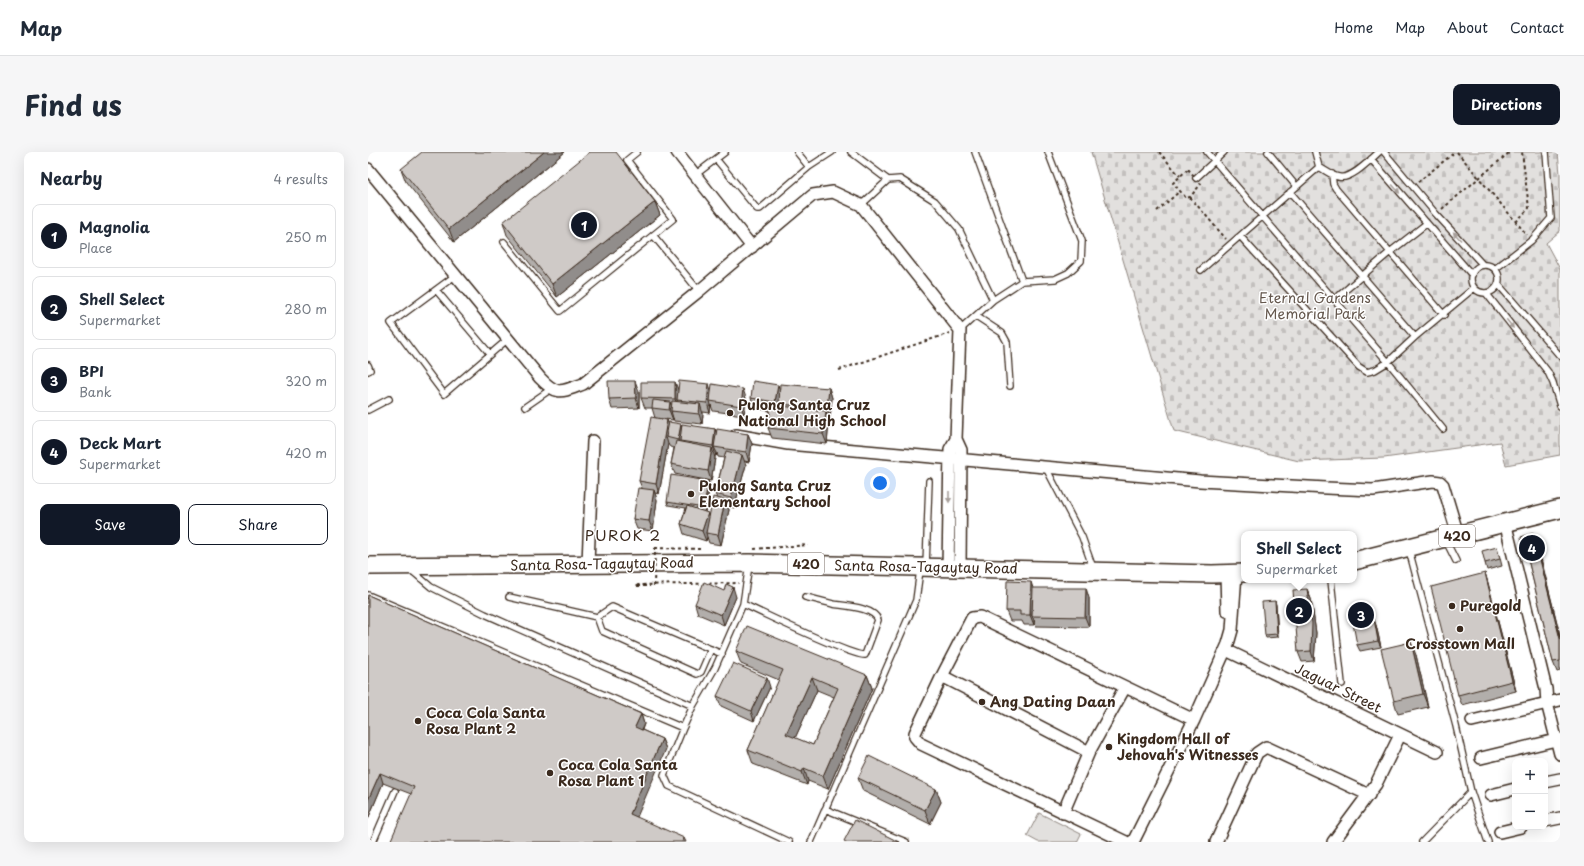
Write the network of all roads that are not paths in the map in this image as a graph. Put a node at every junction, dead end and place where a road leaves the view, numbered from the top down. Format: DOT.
graph roads {
  1 [pos="638,152"];
  2 [pos="677,152"];
  3 [pos="725,152"];
  4 [pos="797,152"];
  5 [pos="832,152"];
  6 [pos="851,152"];
  7 [pos="975,152"];
  8 [pos="1048,152"];
  9 [pos="1207,152"];
  10 [pos="1224,152"];
  11 [pos="1268,152"];
  12 [pos="1315,152"];
  13 [pos="1379,152"];
  14 [pos="1384,152"];
  15 [pos="1546,152"];
  16 [pos="716,159"];
  17 [pos="1371,159"];
  18 [pos="1214,160"];
  19 [pos="809,166"];
  20 [pos="1319,167"];
  21 [pos="368,169"];
  22 [pos="1332,174"];
  23 [pos="695,175"];
  24 [pos="1196,178"];
  25 [pos="888,180"];
  26 [pos="1296,186"];
  27 [pos="1290,192"];
  28 [pos="861,205"];
  29 [pos="1262,217"];
  30 [pos="1426,224"];
  31 [pos="653,235"];
  32 [pos="1240,236"];
  33 [pos="504,242"];
  34 [pos="752,247"];
  35 [pos="1390,252"];
  36 [pos="1483,265"];
  37 [pos="1495,269"];
  38 [pos="1201,270"];
  39 [pos="456,275"];
  40 [pos="1472,275"];
  41 [pos="1363,276"];
  42 [pos="1022,280"];
  43 [pos="1498,284"];
  44 [pos="1474,288"];
  45 [pos="436,290"];
  46 [pos="699,291"];
  47 [pos="1486,293"];
  48 [pos="993,300"];
  49 [pos="1334,300"];
  50 [pos="1444,315"];
  51 [pos="976,316"];
  52 [pos="960,330"];
  53 [pos="1415,337"];
  54 [pos="508,339"];
  55 [pos="490,354"];
  56 [pos="1560,356"];
  57 [pos="1388,362"];
  58 [pos="368,365"];
  59 [pos="368,371"];
  60 [pos="1010,386"];
  61 [pos="550,389"];
  62 [pos="388,400"];
  63 [pos="1560,406"];
  64 [pos="525,407"];
  65 [pos="368,410"];
  66 [pos="1443,429"];
  67 [pos="727,434"];
  68 [pos="956,440"];
  69 [pos="593,441"];
  70 [pos="949,458"];
  71 [pos="961,460"];
  72 [pos="1046,468"];
  73 [pos="929,481"];
  74 [pos="1560,509"];
  75 [pos="1505,522"];
  76 [pos="1452,537"];
  77 [pos="1408,548"];
  78 [pos="750,556"];
  79 [pos="1357,560"];
  80 [pos="1456,561"];
  81 [pos="588,563"];
  82 [pos="368,566"];
  83 [pos="407,566"];
  84 [pos="923,568"];
  85 [pos="954,568"];
  86 [pos="1094,571"];
  87 [pos="1235,573"];
  88 [pos="1331,583"];
  89 [pos="368,595"];
  90 [pos="509,597"];
  91 [pos="805,597"];
  92 [pos="743,604"];
  93 [pos="597,617"];
  94 [pos="1227,644"];
  95 [pos="711,649"];
  96 [pos="722,654"];
  97 [pos="942,676"];
  98 [pos="1342,684"];
  99 [pos="1125,687"];
  100 [pos="1560,700"];
  101 [pos="1547,703"];
  102 [pos="693,706"];
  103 [pos="1194,720"];
  104 [pos="1472,721"];
  105 [pos="683,728"];
  106 [pos="1400,735"];
  107 [pos="1558,740"];
  108 [pos="1090,752"];
  109 [pos="1437,752"];
  110 [pos="1560,754"];
  111 [pos="1481,758"];
  112 [pos="1560,778"];
  113 [pos="1548,781"];
  114 [pos="1512,790"];
  115 [pos="395,791"];
  116 [pos="1471,792"];
  117 [pos="1369,795"];
  118 [pos="1491,795"];
  119 [pos="825,809"];
  120 [pos="1063,813"];
  121 [pos="1560,818"];
  122 [pos="1548,820"];
  123 [pos="1512,829"];
  124 [pos="1500,832"];
  125 [pos="373,842"];
  126 [pos="788,842"];
  127 [pos="811,842"];
  128 [pos="906,842"];
  129 [pos="1126,842"];
  130 [pos="1133,842"];
  131 [pos="1216,842"];
  132 [pos="1333,842"];
  133 [pos="1422,842"];
  134 [pos="1488,842"];
  1 -- 31 [label="lane"];
  2 -- 23 [label="street"];
  3 -- 16 [label="lane"];
  4 -- 19 [label="lane"];
  5 -- 19 [label="lane"];
  6 -- 25 [label="lane"];
  7 -- 42 [label="lane"];
  8 -- 42 [label="lane"];
  9 -- 18 [label="lane"];
  10 -- 18 [label="lane"];
  11 -- 26 [label="lane"];
  12 -- 20 [label="lane"];
  13 -- 17 [label="lane"];
  36 -- 14 [label="lane, one-way"];
  15 -- 37 [label="lane"];
  16 -- 19 [label="lane"];
  16 -- 23 [label="lane"];
  17 -- 22 [label="lane"];
  17 -- 30 [label="lane, one-way"];
  18 -- 24 [label="lane"];
  18 -- 29 [label="lane"];
  20 -- 22 [label="lane"];
  20 -- 26 [label="lane"];
  21 -- 39 [label="street"];
  22 -- 35 [label="lane"];
  23 -- 34 [label="street"];
  25 -- 28 [label="lane"];
  25 -- 48 [label="lane"];
  26 -- 27 [label="lane"];
  27 -- 29 [label="lane"];
  27 -- 41 [label="lane"];
  28 -- 34 [label="street"];
  28 -- 52 [label="street"];
  29 -- 32 [label="lane"];
  29 -- 49 [label="lane"];
  30 -- 35 [label="lane"];
  30 -- 40 [label="lane"];
  31 -- 33 [label="lane"];
  31 -- 46 [label="lane"];
  32 -- 38 [label="lane"];
  32 -- 57 [label="lane"];
  34 -- 46 [label="street"];
  35 -- 41 [label="lane"];
  35 -- 50 [label="lane"];
  36 -- 37 [label="lane"];
  36 -- 40 [label="lane"];
  37 -- 43 [label="lane"];
  39 -- 45 [label="lane"];
  39 -- 54 [label="street"];
  40 -- 44 [label="lane"];
  41 -- 49 [label="lane"];
  41 -- 53 [label="lane"];
  42 -- 48 [label="lane"];
  43 -- 47 [label="lane"];
  43 -- 56 [label="lane"];
  44 -- 47 [label="lane"];
  44 -- 50 [label="lane"];
  45 -- 55 [label="lane"];
  45 -- 55 [label="lane"];
  46 -- 61 [label="street"];
  47 -- 63 [label="lane, one-way"];
  48 -- 51 [label="lane"];
  49 -- 57 [label="lane"];
  50 -- 53 [label="lane"];
  51 -- 52 [label="lane"];
  51 -- 60 [label="lane"];
  52 -- 68 [label="street"];
  53 -- 57 [label="lane"];
  54 -- 55 [label="lane"];
  54 -- 61 [label="street"];
  57 -- 66 [label="lane"];
  58 -- 59 [label="lane"];
  61 -- 64 [label="lane"];
  62 -- 65 [label="lane"];
  67 -- 70 [label="street"];
  68 -- 70 [label="street"];
  68 -- 71 [label="street"];
  69 -- 81 [label="street"];
  70 -- 71 [label="street"];
  70 -- 85 [label="street, one-way"];
  71 -- 72 [label="street"];
  71 -- 85 [label="street"];
  72 -- 76 [label="street"];
  72 -- 86 [label="lane"];
  73 -- 84 [label="lane"];
  74 -- 75 [label="main road, 420"];
  75 -- 76 [label="main road, 420"];
  75 -- 101 [label="street"];
  76 -- 77 [label="main road, 420"];
  76 -- 80 [label="lane"];
  77 -- 79 [label="main road, 420"];
  77 -- 116 [label="lane"];
  78 -- 81 [label="main road, Santa Rosa-Tagaytay Road / 420"];
  78 -- 84 [label="main road, Santa Rosa-Tagaytay Road / 420"];
  78 -- 92 [label="lane"];
  81 -- 83 [label="main road, Santa Rosa-Tagaytay Road / 420"];
  82 -- 83 [label="main road, Santa Rosa-Tagaytay Road / 420"];
  83 -- 102 [label="lane"];
  84 -- 85 [label="main road, Santa Rosa-Tagaytay Road / 420"];
  84 -- 119 [label="lane"];
  85 -- 86 [label="main road, Santa Rosa-Tagaytay Road / 420"];
  86 -- 87 [label="main road, Santa Rosa-Tagaytay Road / 420"];
  87 -- 94 [label="street"];
  88 -- 98 [label="lane"];
  89 -- 105 [label="lane"];
  90 -- 93 [label="lane"];
  91 -- 92 [label="lane"];
  92 -- 96 [label="lane"];
  93 -- 95 [label="lane"];
  93 -- 95 [label="lane"];
  94 -- 103 [label="street"];
  94 -- 106 [label="street, Jaguar Street"];
  95 -- 96 [label="lane"];
  96 -- 102 [label="lane"];
  97 -- 99 [label="street"];
  97 -- 108 [label="street"];
  97 -- 120 [label="street"];
  99 -- 103 [label="street"];
  99 -- 108 [label="street"];
  100 -- 101 [label="street"];
  101 -- 104 [label="street"];
  101 -- 107 [label="street"];
  102 -- 105 [label="lane"];
  103 -- 130 [label="street"];
  105 -- 126 [label="lane"];
  106 -- 109 [label="street, Jaguar Street"];
  106 -- 117 [label="street"];
  107 -- 110 [label="street"];
  107 -- 111 [label="street"];
  108 -- 120 [label="street"];
  112 -- 113 [label="street"];
  114 -- 118 [label="street"];
  115 -- 125 [label="lane"];
  116 -- 133 [label="lane"];
  116 -- 134 [label="lane"];
  117 -- 131 [label="street"];
  117 -- 132 [label="street"];
  119 -- 127 [label="lane"];
  119 -- 128 [label="lane"];
  120 -- 129 [label="street"];
  121 -- 122 [label="street"];
  123 -- 124 [label="street"];
}
